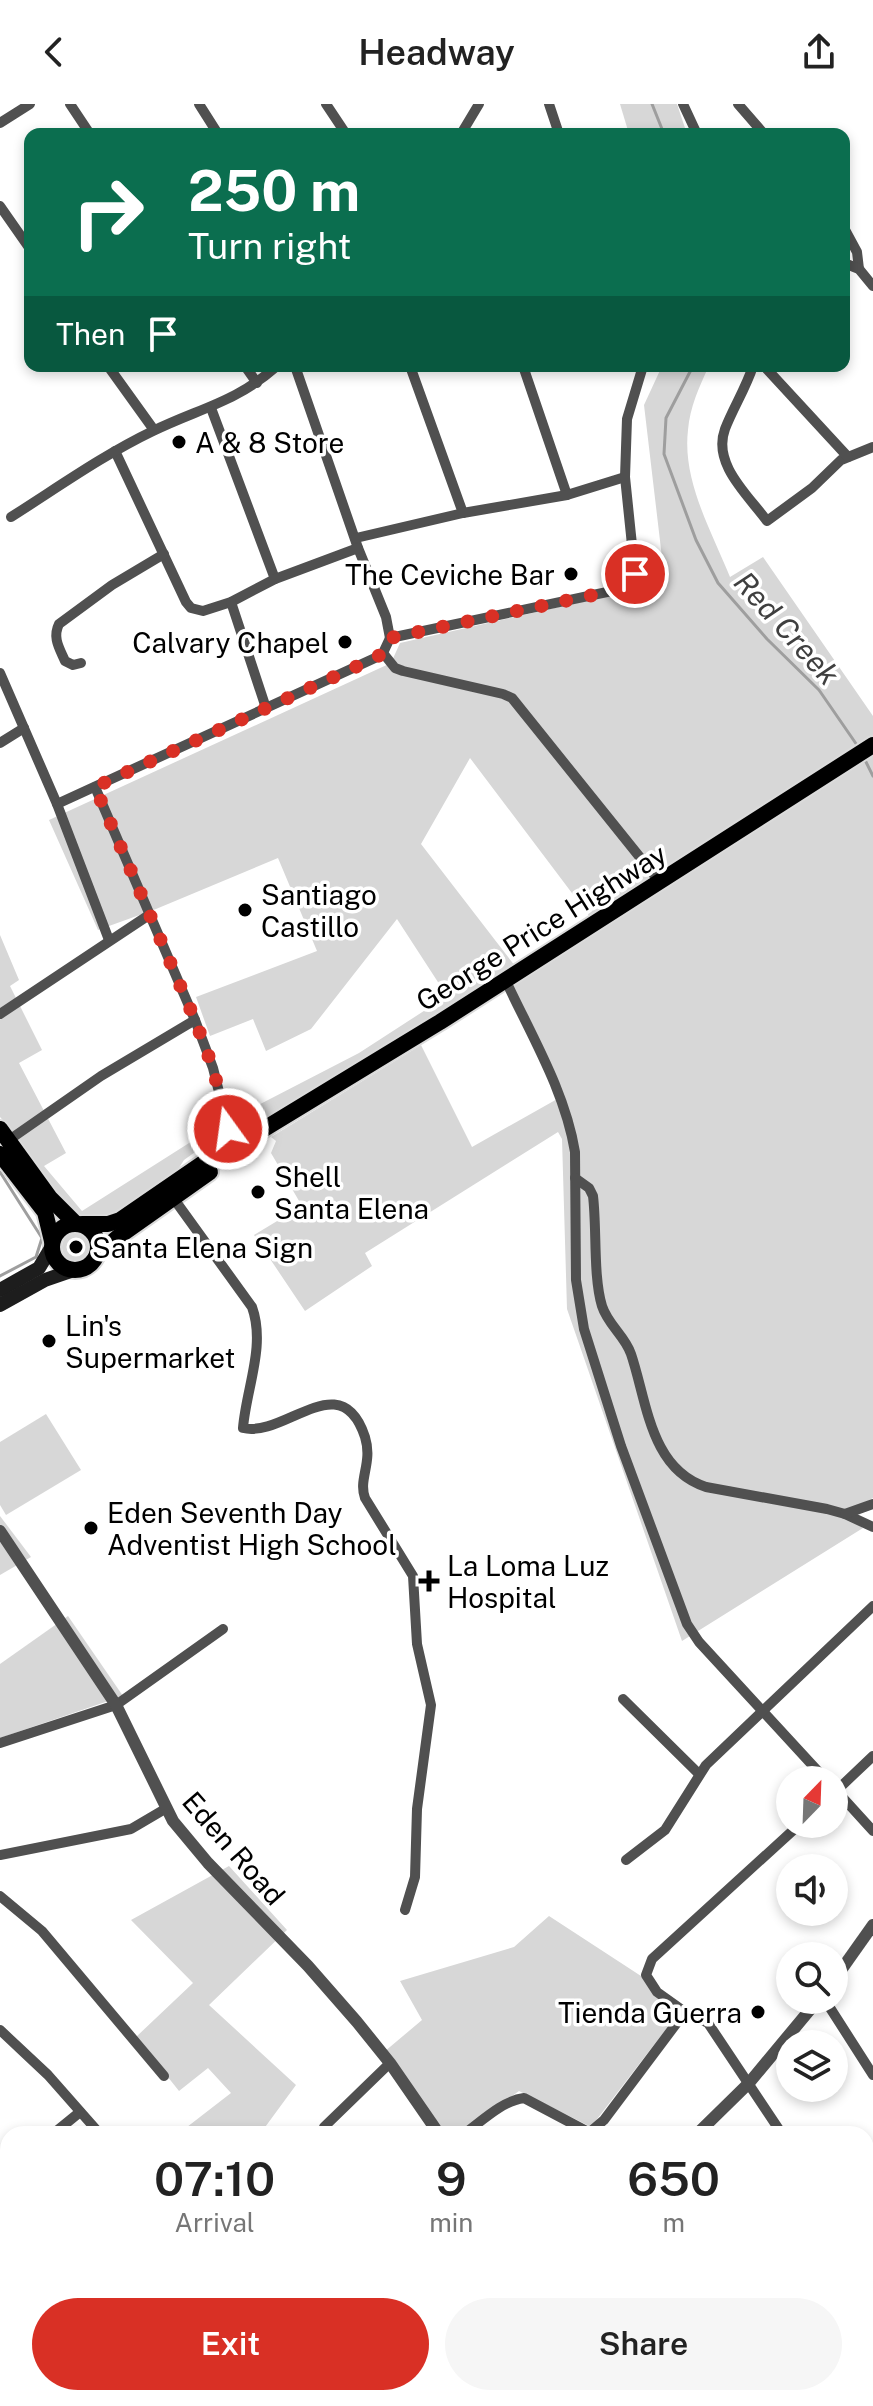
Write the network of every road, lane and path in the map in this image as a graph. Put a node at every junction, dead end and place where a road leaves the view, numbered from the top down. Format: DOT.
graph roads {
  1 [pos="30,104"];
  2 [pos="70,104"];
  3 [pos="199,104"];
  4 [pos="326,104"];
  5 [pos="463,104"];
  6 [pos="479,104"];
  7 [pos="549,104"];
  8 [pos="683,104"];
  9 [pos="738,104"];
  10 [pos="471,116"];
  11 [pos="0,123"];
  12 [pos="86,128"];
  13 [pos="214,128"];
  14 [pos="342,128"];
  15 [pos="464,128"];
  16 [pos="557,128"];
  17 [pos="694,128"];
  18 [pos="759,128"];
  19 [pos="0,206"];
  20 [pos="850,239"];
  21 [pos="24,240"];
  22 [pos="850,265"];
  23 [pos="859,269"];
  24 [pos="873,286"];
  25 [pos="112,372"];
  26 [pos="249,372"];
  27 [pos="270,372"];
  28 [pos="297,372"];
  29 [pos="412,372"];
  30 [pos="525,372"];
  31 [pos="641,372"];
  32 [pos="750,372"];
  33 [pos="770,372"];
  34 [pos="257,383"];
  35 [pos="211,408"];
  36 [pos="154,430"];
  37 [pos="873,447"];
  38 [pos="115,451"];
  39 [pos="848,457"];
  40 [pos="625,477"];
  41 [pos="567,495"];
  42 [pos="463,513"];
  43 [pos="11,517"];
  44 [pos="357,543"];
  45 [pos="164,554"];
  46 [pos="275,579"];
  47 [pos="231,602"];
  48 [pos="390,638"];
  49 [pos="383,653"];
  50 [pos="81,663"];
  51 [pos="0,673"];
  52 [pos="266,708"];
  53 [pos="24,728"];
  54 [pos="0,743"];
  55 [pos="865,750"];
  56 [pos="95,787"];
  57 [pos="57,804"];
  58 [pos="659,881"];
  59 [pos="149,915"];
  60 [pos="109,940"];
  61 [pos="505,979"];
  62 [pos="0,1014"];
  63 [pos="195,1020"];
  64 [pos="3,1141"];
  65 [pos="233,1148"];
  66 [pos="575,1178"];
  67 [pos="174,1199"];
  68 [pos="78,1224"];
  69 [pos="51,1244"];
  70 [pos="97,1255"];
  71 [pos="74,1270"];
  72 [pos="0,1290"];
  73 [pos="0,1305"];
  74 [pos="873,1504"];
  75 [pos="845,1514"];
  76 [pos="873,1527"];
  77 [pos="0,1531"];
  78 [pos="873,1606"];
  79 [pos="223,1629"];
  80 [pos="623,1699"];
  81 [pos="116,1705"];
  82 [pos="762,1711"];
  83 [pos="0,1743"];
  84 [pos="873,1756"];
  85 [pos="813,1766"];
  86 [pos="699,1774"];
  87 [pos="848,1779"];
  88 [pos="848,1805"];
  89 [pos="165,1809"];
  90 [pos="873,1831"];
  91 [pos="785,1838"];
  92 [pos="0,1855"];
  93 [pos="626,1860"];
  94 [pos="0,1896"];
  95 [pos="405,1910"];
  96 [pos="873,1925"];
  97 [pos="848,1960"];
  98 [pos="685,2012"];
  99 [pos="806,2014"];
  100 [pos="834,2014"];
  101 [pos="1,2034"];
  102 [pos="390,2063"];
  103 [pos="873,2075"];
  104 [pos="164,2076"];
  105 [pos="749,2083"];
  106 [pos="80,2112"];
  107 [pos="63,2126"];
  108 [pos="93,2126"];
  109 [pos="325,2126"];
  110 [pos="433,2126"];
  111 [pos="475,2126"];
  112 [pos="578,2126"];
  113 [pos="598,2126"];
  114 [pos="709,2126"];
  115 [pos="777,2126"];
  1 -- 11 [label="street"];
  2 -- 12 [label="street"];
  3 -- 13 [label="street"];
  4 -- 14 [label="street"];
  5 -- 10 [label="street"];
  6 -- 10 [label="street"];
  7 -- 16 [label="street"];
  8 -- 17 [label="street"];
  9 -- 18 [label="street"];
  10 -- 15 [label="street"];
  19 -- 21 [label="street"];
  20 -- 23 [label="street"];
  22 -- 23 [label="street"];
  23 -- 24 [label="street"];
  25 -- 36 [label="street"];
  26 -- 34 [label="street"];
  27 -- 34 [label="street"];
  28 -- 44 [label="street"];
  29 -- 42 [label="street"];
  30 -- 41 [label="street"];
  31 -- 40 [label="street"];
  32 -- 39 [label="street"];
  33 -- 39 [label="street"];
  34 -- 35 [label="street"];
  35 -- 36 [label="street"];
  35 -- 46 [label="street"];
  36 -- 38 [label="street"];
  37 -- 39 [label="street"];
  38 -- 43 [label="street"];
  38 -- 45 [label="street"];
  40 -- 41 [label="street"];
  40 -- 48 [label="street"];
  41 -- 42 [label="street"];
  42 -- 44 [label="street"];
  44 -- 46 [label="street"];
  44 -- 48 [label="street"];
  45 -- 47 [label="street"];
  45 -- 50 [label="street"];
  46 -- 47 [label="street"];
  47 -- 52 [label="street"];
  48 -- 49 [label="street"];
  49 -- 52 [label="street"];
  49 -- 58 [label="street"];
  51 -- 53 [label="street"];
  52 -- 56 [label="street"];
  53 -- 54 [label="street"];
  53 -- 57 [label="street"];
  55 -- 58 [label="highway, George Price Highway"];
  56 -- 57 [label="street"];
  56 -- 59 [label="street"];
  57 -- 60 [label="street"];
  58 -- 61 [label="highway, George Price Highway"];
  59 -- 60 [label="street"];
  59 -- 63 [label="street"];
  60 -- 62 [label="street"];
  61 -- 65 [label="highway, George Price Highway"];
  61 -- 66 [label="street"];
  63 -- 64 [label="street"];
  63 -- 65 [label="street"];
  64 -- 68 [label="highway"];
  64 -- 69 [label="highway"];
  65 -- 67 [label="highway, George Price Highway"];
  65 -- 68 [label="highway, George Price Highway"];
  66 -- 75 [label="street"];
  66 -- 82 [label="street"];
  67 -- 70 [label="highway, George Price Highway"];
  67 -- 95 [label="street"];
  68 -- 69 [label="highway"];
  68 -- 70 [label="highway"];
  69 -- 71 [label="highway"];
  69 -- 72 [label="main road"];
  70 -- 71 [label="highway"];
  71 -- 73 [label="main road"];
  74 -- 75 [label="street"];
  75 -- 76 [label="street"];
  77 -- 81 [label="street, Eden Road"];
  78 -- 82 [label="street"];
  79 -- 81 [label="street"];
  80 -- 86 [label="street"];
  81 -- 83 [label="street"];
  81 -- 89 [label="street, Eden Road"];
  82 -- 85 [label="street"];
  82 -- 86 [label="street"];
  84 -- 87 [label="street"];
  86 -- 93 [label="street"];
  88 -- 90 [label="street"];
  89 -- 92 [label="street"];
  89 -- 102 [label="street, Eden Road"];
  91 -- 98 [label="street"];
  94 -- 104 [label="street"];
  96 -- 97 [label="street"];
  98 -- 105 [label="street"];
  98 -- 113 [label="street"];
  99 -- 105 [label="street"];
  100 -- 103 [label="street"];
  101 -- 106 [label="street"];
  102 -- 109 [label="street"];
  102 -- 110 [label="street, Eden Road"];
  105 -- 114 [label="street"];
  105 -- 115 [label="street"];
  106 -- 107 [label="street"];
  106 -- 108 [label="street"];
  111 -- 112 [label="street"];
}
